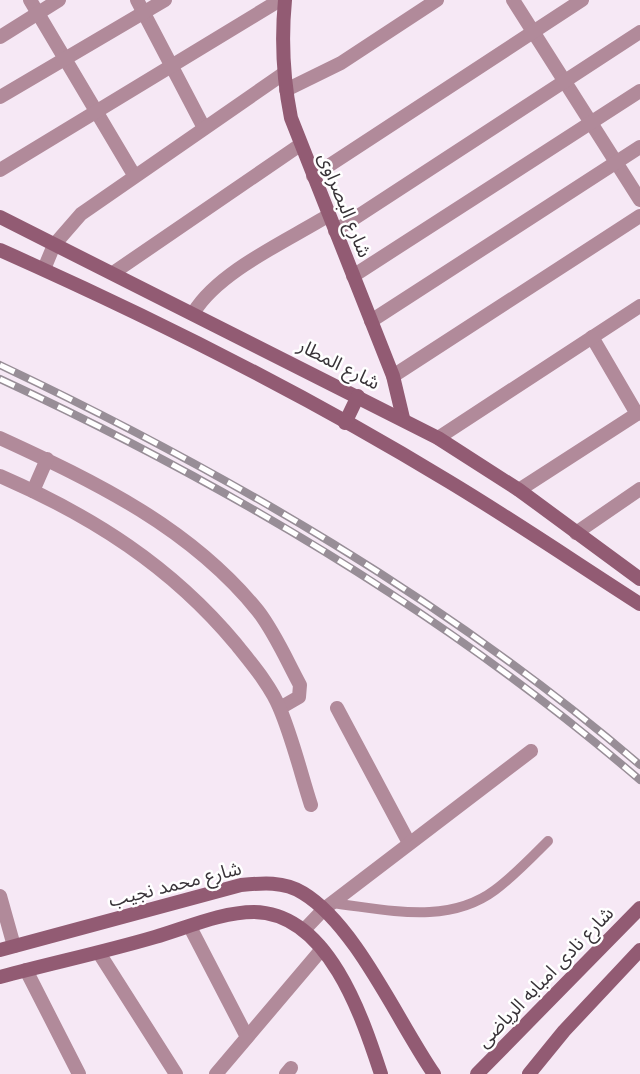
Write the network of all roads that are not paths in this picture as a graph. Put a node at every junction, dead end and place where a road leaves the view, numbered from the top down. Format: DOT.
graph roads {
  1 [pos="30,0"];
  2 [pos="59,0"];
  3 [pos="165,0"];
  4 [pos="280,0"];
  5 [pos="285,0"];
  6 [pos="437,0"];
  7 [pos="513,0"];
  8 [pos="582,0"];
  9 [pos="140,6"];
  10 [pos="38,13"];
  11 [pos="533,32"];
  12 [pos="640,32"];
  13 [pos="0,37"];
  14 [pos="65,59"];
  15 [pos="171,65"];
  16 [pos="284,74"];
  17 [pos="565,81"];
  18 [pos="286,90"];
  19 [pos="640,91"];
  20 [pos="0,97"];
  21 [pos="96,111"];
  22 [pos="591,122"];
  23 [pos="204,128"];
  24 [pos="300,145"];
  25 [pos="640,147"];
  26 [pos="616,162"];
  27 [pos="0,170"];
  28 [pos="134,175"];
  29 [pos="313,176"];
  30 [pos="640,200"];
  31 [pos="329,215"];
  32 [pos="640,215"];
  33 [pos="0,217"];
  34 [pos="335,231"];
  35 [pos="54,245"];
  36 [pos="0,250"];
  37 [pos="44,269"];
  38 [pos="113,273"];
  39 [pos="353,276"];
  40 [pos="640,306"];
  41 [pos="194,312"];
  42 [pos="371,321"];
  43 [pos="592,337"];
  44 [pos="393,376"];
  45 [pos="358,396"];
  46 [pos="638,413"];
  47 [pos="402,418"];
  48 [pos="345,423"];
  49 [pos="0,438"];
  50 [pos="438,438"];
  51 [pos="47,459"];
  52 [pos="0,477"];
  53 [pos="640,489"];
  54 [pos="519,490"];
  55 [pos="33,491"];
  56 [pos="576,533"];
  57 [pos="640,579"];
  58 [pos="640,604"];
  59 [pos="280,708"];
  60 [pos="337,708"];
  61 [pos="531,751"];
  62 [pos="311,805"];
  63 [pos="548,841"];
  64 [pos="409,843"];
  65 [pos="0,896"];
  66 [pos="328,906"];
  67 [pos="640,908"];
  68 [pos="190,927"];
  69 [pos="304,930"];
  70 [pos="7,948"];
  71 [pos="322,949"];
  72 [pos="640,950"];
  73 [pos="99,953"];
  74 [pos="26,970"];
  75 [pos="0,977"];
  76 [pos="247,1037"];
  77 [pos="79,1074"];
  78 [pos="176,1074"];
  79 [pos="216,1074"];
  80 [pos="381,1074"];
  81 [pos="434,1074"];
  82 [pos="477,1074"];
  83 [pos="529,1074"];
  1 -- 10 [label="street"];
  2 -- 10 [label="street"];
  3 -- 9 [label="street"];
  4 -- 15 [label="street"];
  5 -- 16 [label="street, شارع البصراوى"];
  6 -- 18 [label="street"];
  7 -- 11 [label="street"];
  8 -- 11 [label="street"];
  9 -- 14 [label="street"];
  9 -- 15 [label="street"];
  10 -- 13 [label="street"];
  10 -- 14 [label="street"];
  11 -- 17 [label="street"];
  11 -- 29 [label="street"];
  12 -- 17 [label="street"];
  14 -- 20 [label="street"];
  14 -- 21 [label="street"];
  15 -- 21 [label="street"];
  15 -- 23 [label="street"];
  16 -- 18 [label="street, شارع البصراوى"];
  16 -- 23 [label="street"];
  17 -- 22 [label="street"];
  17 -- 34 [label="street"];
  18 -- 24 [label="street, شارع البصراوى"];
  19 -- 22 [label="street"];
  21 -- 27 [label="street"];
  21 -- 28 [label="street"];
  22 -- 26 [label="street"];
  22 -- 39 [label="street"];
  23 -- 28 [label="street"];
  24 -- 29 [label="street, شارع البصراوى"];
  24 -- 38 [label="street"];
  25 -- 26 [label="street"];
  26 -- 30 [label="street"];
  26 -- 42 [label="street"];
  28 -- 35 [label="street"];
  29 -- 31 [label="street, شارع البصراوى"];
  31 -- 34 [label="street, شارع البصراوى"];
  31 -- 41 [label="street"];
  32 -- 44 [label="street"];
  33 -- 35 [label="street, شارع المطار"];
  34 -- 39 [label="street, شارع البصراوى"];
  35 -- 37 [label="street"];
  35 -- 38 [label="street, شارع المطار"];
  36 -- 37 [label="street"];
  37 -- 48 [label="street"];
  38 -- 41 [label="street, شارع المطار"];
  39 -- 42 [label="street, شارع البصراوى"];
  40 -- 43 [label="street"];
  41 -- 45 [label="street, شارع المطار"];
  42 -- 44 [label="street, شارع البصراوى"];
  43 -- 46 [label="street"];
  43 -- 50 [label="street"];
  44 -- 47 [label="street, شارع البصراوى"];
  45 -- 47 [label="street, شارع المطار"];
  45 -- 48 [label="street"];
  46 -- 54 [label="street"];
  47 -- 50 [label="street, شارع المطار"];
  48 -- 58 [label="street"];
  49 -- 51 [label="street"];
  50 -- 54 [label="street, شارع المطار"];
  51 -- 55 [label="street"];
  51 -- 59 [label="street"];
  52 -- 55 [label="street"];
  53 -- 56 [label="street"];
  54 -- 56 [label="street, شارع المطار"];
  55 -- 59 [label="street"];
  56 -- 57 [label="street, شارع المطار"];
  59 -- 62 [label="street"];
  60 -- 64 [label="street"];
  61 -- 64 [label="street"];
  63 -- 66 [label="lane"];
  64 -- 66 [label="street"];
  65 -- 70 [label="street"];
  66 -- 69 [label="street"];
  66 -- 70 [label="street, شارع محمد نجيب"];
  66 -- 81 [label="street, شارع محمد نجيب"];
  67 -- 82 [label="street, شارع نادى امبابه الرياضى"];
  68 -- 69 [label="street"];
  68 -- 73 [label="street"];
  68 -- 76 [label="street"];
  69 -- 71 [label="street"];
  71 -- 76 [label="street"];
  71 -- 80 [label="street"];
  72 -- 83 [label="street"];
  73 -- 74 [label="street"];
  73 -- 78 [label="street"];
  74 -- 75 [label="street"];
  74 -- 77 [label="street"];
  76 -- 79 [label="street"];
}
